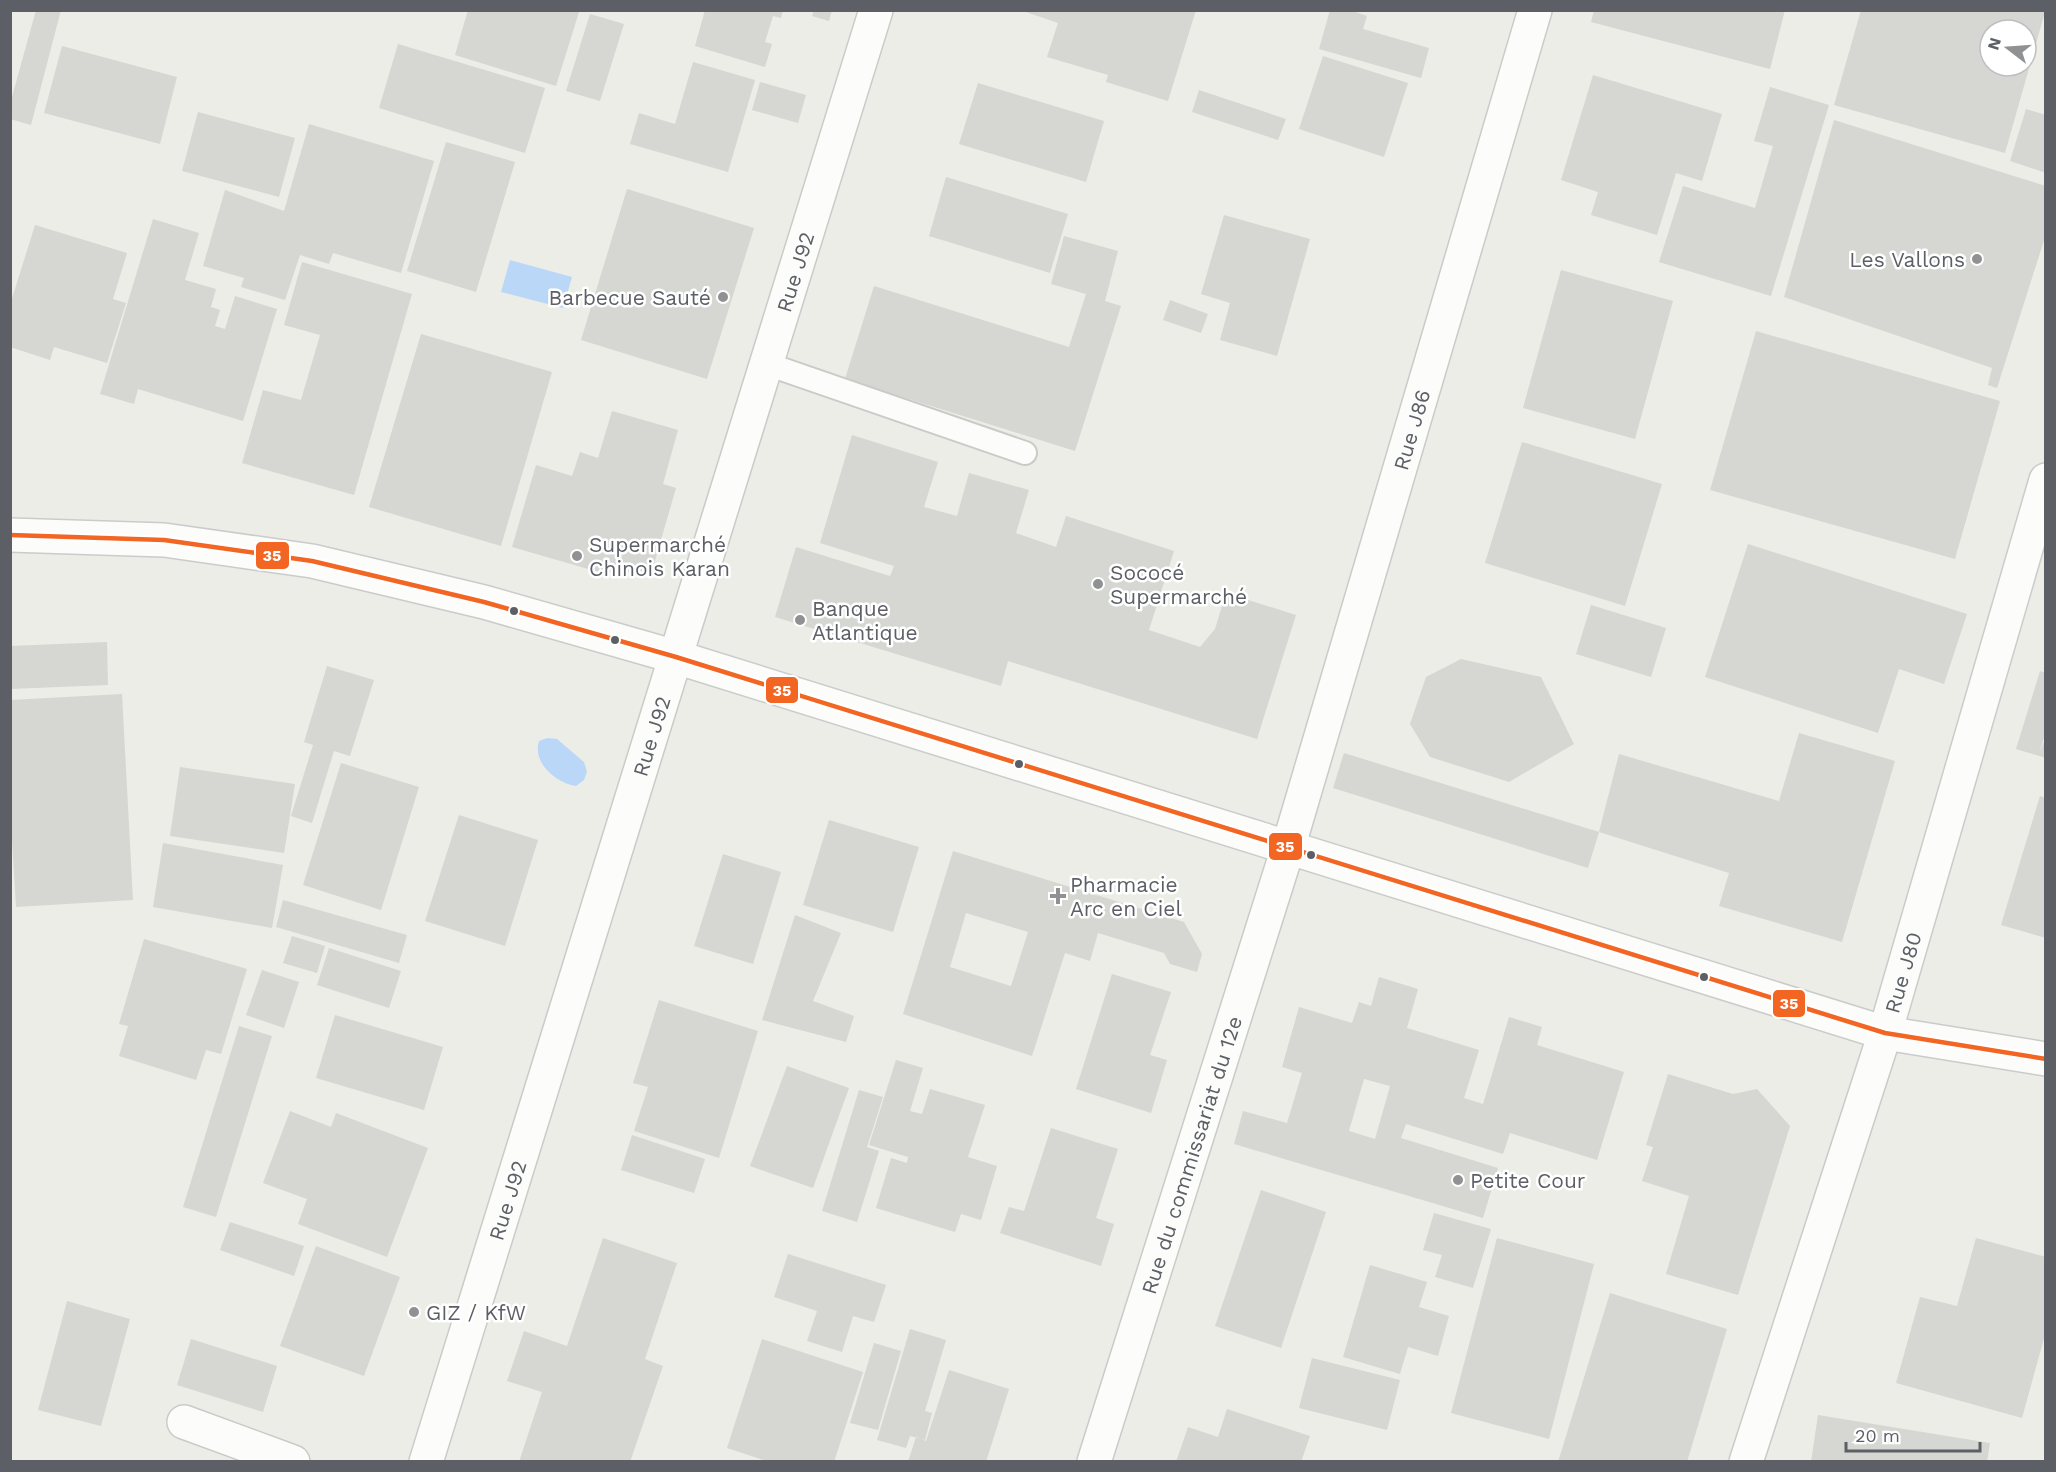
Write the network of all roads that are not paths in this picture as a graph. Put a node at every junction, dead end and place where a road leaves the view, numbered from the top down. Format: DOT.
graph roads {
  1 [pos="876,10"];
  2 [pos="1535,10"];
  3 [pos="767,364"];
  4 [pos="1025,453"];
  5 [pos="2046,480"];
  6 [pos="10,535"];
  7 [pos="676,657"];
  8 [pos="1288,848"];
  9 [pos="1885,1033"];
  10 [pos="2046,1059"];
  11 [pos="184,1422"];
  12 [pos="293,1461"];
  13 [pos="426,1461"];
  14 [pos="1094,1461"];
  15 [pos="1746,1461"];
  1 -- 3 [label="street, Rue J92"];
  2 -- 8 [label="street, Rue J86"];
  3 -- 4 [label="lane"];
  3 -- 7 [label="street, Rue J92"];
  5 -- 9 [label="street, Rue J80"];
  6 -- 7 [label="street"];
  7 -- 8 [label="street"];
  7 -- 13 [label="street, Rue J92"];
  8 -- 9 [label="street"];
  8 -- 14 [label="street, Rue du commissariat du 12e"];
  9 -- 10 [label="street"];
  9 -- 15 [label="street, Rue J80"];
  11 -- 12 [label="street"];
}
